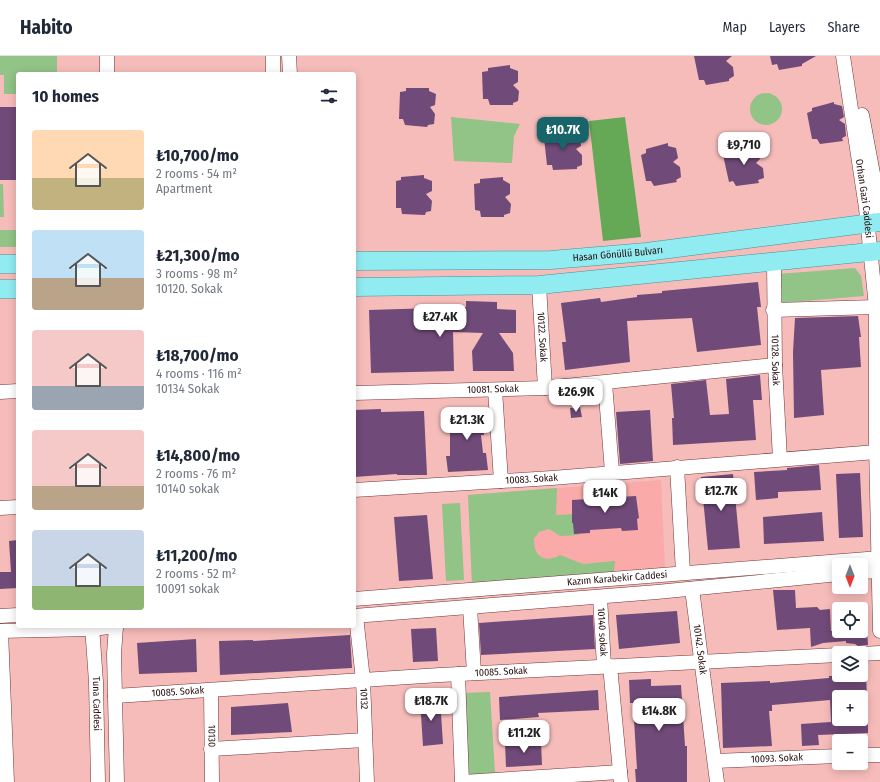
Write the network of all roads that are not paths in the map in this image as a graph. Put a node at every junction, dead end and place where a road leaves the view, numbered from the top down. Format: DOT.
graph roads {
  1 [pos="107,56"];
  2 [pos="273,56"];
  3 [pos="290,56"];
  4 [pos="843,56"];
  5 [pos="852,56"];
  6 [pos="107,72"];
  7 [pos="273,72"];
  8 [pos="290,72"];
  9 [pos="876,219"];
  10 [pos="876,251"];
  11 [pos="356,260"];
  12 [pos="774,260"];
  13 [pos="0,264"];
  14 [pos="16,264"];
  15 [pos="539,285"];
  16 [pos="356,287"];
  17 [pos="0,289"];
  18 [pos="16,289"];
  19 [pos="876,307"];
  20 [pos="773,310"];
  21 [pos="775,365"];
  22 [pos="605,383"];
  23 [pos="545,388"];
  24 [pos="495,390"];
  25 [pos="16,391"];
  26 [pos="0,392"];
  27 [pos="356,392"];
  28 [pos="876,452"];
  29 [pos="780,459"];
  30 [pos="677,467"];
  31 [pos="612,472"];
  32 [pos="501,481"];
  33 [pos="356,490"];
  34 [pos="16,507"];
  35 [pos="0,508"];
  36 [pos="879,564"];
  37 [pos="868,569"];
  38 [pos="683,572"];
  39 [pos="832,575"];
  40 [pos="692,589"];
  41 [pos="600,597"];
  42 [pos="356,599"];
  43 [pos="470,607"];
  44 [pos="16,615"];
  45 [pos="0,616"];
  46 [pos="356,616"];
  47 [pos="356,624"];
  48 [pos="69,628"];
  49 [pos="92,628"];
  50 [pos="116,628"];
  51 [pos="0,631"];
  52 [pos="880,631"];
  53 [pos="880,653"];
  54 [pos="868,654"];
  55 [pos="832,655"];
  56 [pos="702,661"];
  57 [pos="607,666"];
  58 [pos="474,673"];
  59 [pos="458,674"];
  60 [pos="363,680"];
  61 [pos="210,691"];
  62 [pos="115,696"];
  63 [pos="365,740"];
  64 [pos="211,749"];
  65 [pos="868,755"];
  66 [pos="880,755"];
  67 [pos="832,756"];
  68 [pos="714,761"];
  69 [pos="620,777"];
  70 [pos="7,782"];
  71 [pos="98,782"];
  72 [pos="118,782"];
  73 [pos="212,782"];
  74 [pos="367,782"];
  75 [pos="462,782"];
  76 [pos="717,782"];
  1 -- 6 [label="street"];
  2 -- 7 [label="street"];
  3 -- 8 [label="street"];
  4 -- 9 [label="street, Orhan Gazi Caddesi"];
  5 -- 9 [label="street, Orhan Gazi Caddesi"];
  9 -- 10 [label="street, Orhan Gazi Caddesi"];
  9 -- 11 [label="main road, Hasan Gönüllü Bulvarı"];
  10 -- 12 [label="main road"];
  10 -- 19 [label="street, Orhan Gazi Caddesi"];
  12 -- 15 [label="main road"];
  12 -- 20 [label="street, 10128. Sokak"];
  13 -- 14 [label="main road"];
  15 -- 16 [label="main road"];
  15 -- 23 [label="street, 10122. Sokak"];
  17 -- 18 [label="main road"];
  19 -- 20 [label="street"];
  19 -- 28 [label="street, Orhan Gazi Caddesi"];
  20 -- 21 [label="street, 10128. Sokak"];
  21 -- 22 [label="street, 10081. Sokak"];
  21 -- 29 [label="street, 10128. Sokak"];
  22 -- 23 [label="street, 10081. Sokak"];
  22 -- 31 [label="street"];
  23 -- 24 [label="street, 10081. Sokak"];
  24 -- 27 [label="street, 10081. Sokak"];
  24 -- 32 [label="street"];
  25 -- 26 [label="street"];
  28 -- 29 [label="street, 10083. Sokak"];
  28 -- 36 [label="street, Orhan Gazi Caddesi"];
  29 -- 30 [label="street, 10083. Sokak"];
  30 -- 31 [label="street, 10083. Sokak"];
  30 -- 38 [label="street"];
  31 -- 32 [label="street, 10083. Sokak"];
  32 -- 33 [label="street, 10083. Sokak"];
  34 -- 35 [label="street"];
  36 -- 37 [label="street"];
  36 -- 38 [label="street, Kazım Karabekir Caddesi"];
  36 -- 52 [label="street, Orhan Gazi Caddesi"];
  38 -- 42 [label="street, Kazım Karabekir Caddesi"];
  39 -- 40 [label="street, Kazım Karabekir Caddesi"];
  40 -- 41 [label="street, Kazım Karabekir Caddesi"];
  40 -- 56 [label="street, 10142. Sokak"];
  41 -- 43 [label="street, Kazım Karabekir Caddesi"];
  41 -- 57 [label="street, 10140 sokak"];
  43 -- 46 [label="street, Kazım Karabekir Caddesi"];
  43 -- 58 [label="street"];
  44 -- 45 [label="street"];
  47 -- 60 [label="street, 10132"];
  48 -- 51 [label="street"];
  49 -- 71 [label="street, Tuna Caddesi"];
  50 -- 62 [label="street, Tuna Caddesi"];
  51 -- 70 [label="street"];
  53 -- 54 [label="street"];
  55 -- 56 [label="street, 10085. Sokak"];
  56 -- 57 [label="street, 10085. Sokak"];
  56 -- 68 [label="street, 10142. Sokak"];
  57 -- 58 [label="street, 10085. Sokak"];
  57 -- 69 [label="street, 10140 sokak"];
  58 -- 59 [label="street, 10085. Sokak"];
  59 -- 60 [label="street, 10085. Sokak"];
  59 -- 75 [label="street"];
  60 -- 61 [label="street, 10085. Sokak"];
  60 -- 63 [label="street, 10132"];
  61 -- 62 [label="street, 10085. Sokak"];
  61 -- 64 [label="street, 10130"];
  62 -- 72 [label="street, Tuna Caddesi"];
  63 -- 64 [label="street"];
  63 -- 74 [label="street, 10132"];
  64 -- 73 [label="street, 10130"];
  65 -- 66 [label="street"];
  67 -- 68 [label="street, 10093. Sokak"];
  68 -- 76 [label="street, 10142. Sokak"];
  69 -- 75 [label="street"];
}
